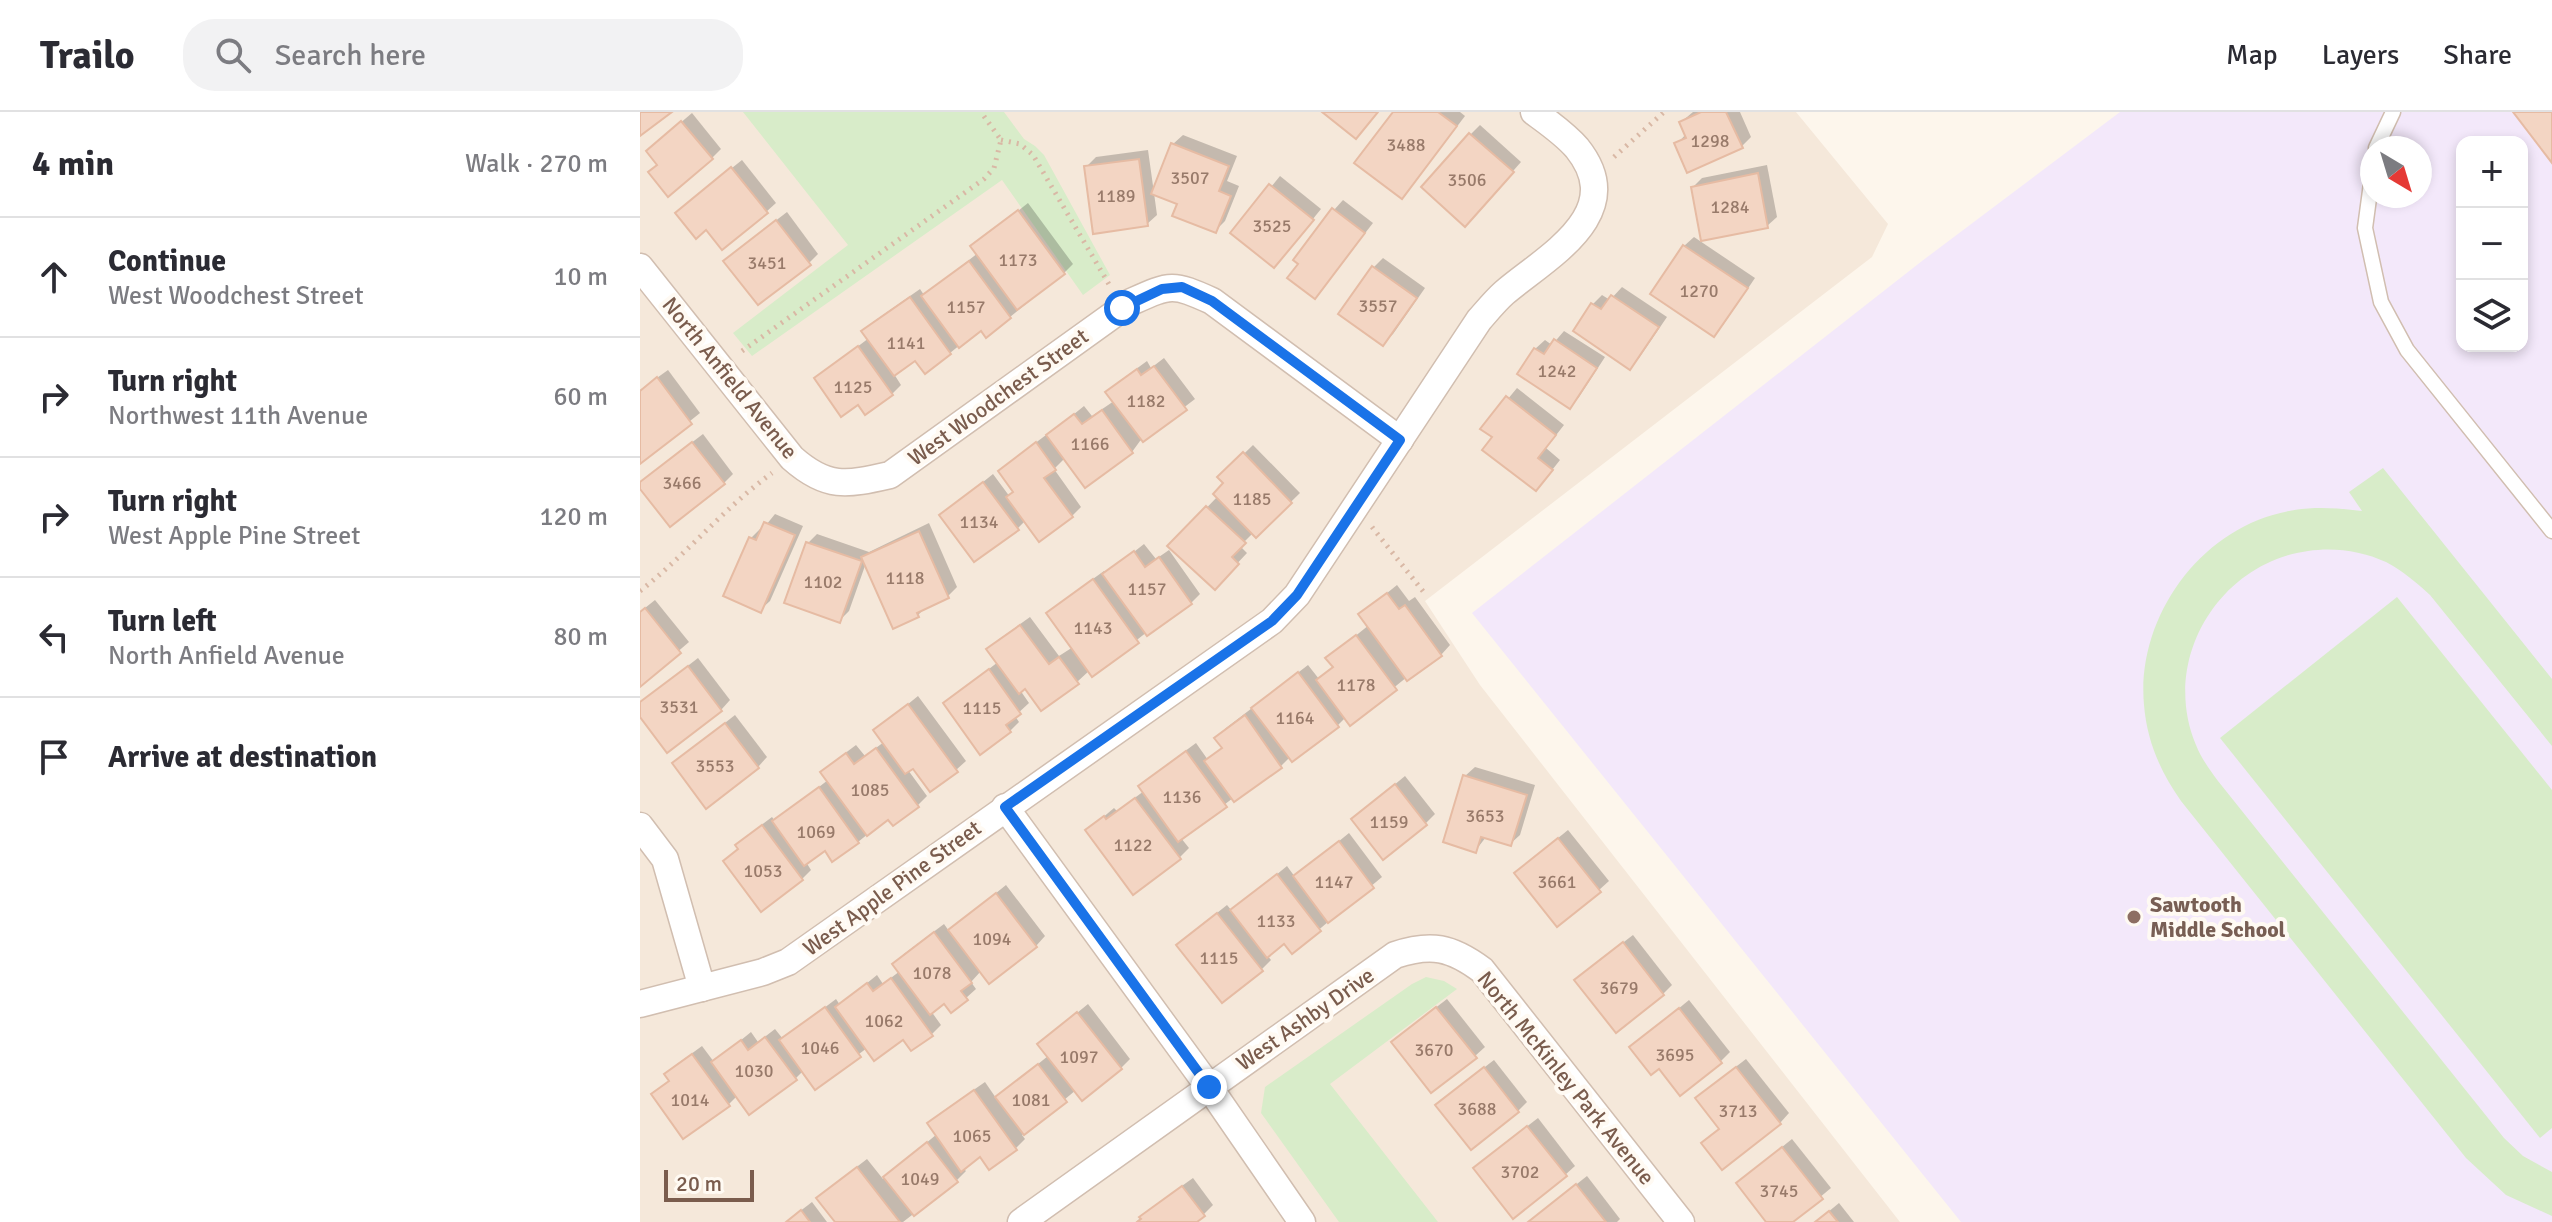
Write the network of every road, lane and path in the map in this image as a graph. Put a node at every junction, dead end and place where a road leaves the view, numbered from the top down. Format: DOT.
graph roads {
  1 [pos="981,112"];
  2 [pos="1534,112"];
  3 [pos="1664,112"];
  4 [pos="2393,112"];
  5 [pos="2382,136"];
  6 [pos="1001,140"];
  7 [pos="1593,187"];
  8 [pos="2368,208"];
  9 [pos="640,267"];
  10 [pos="1122,308"];
  11 [pos="720,367"];
  12 [pos="1400,440"];
  13 [pos="792,458"];
  14 [pos="826,481"];
  15 [pos="1355,506"];
  16 [pos="2552,531"];
  17 [pos="640,591"];
  18 [pos="1426,595"];
  19 [pos="1005,807"];
  20 [pos="640,826"];
  21 [pos="1440,948"];
  22 [pos="702,988"];
  23 [pos="640,1004"];
  24 [pos="1209,1087"];
  25 [pos="1037,1217"];
  26 [pos="1302,1222"];
  27 [pos="1681,1222"];
  1 -- 6 [label="path"];
  2 -- 7 [label="street"];
  3 -- 7 [label="path"];
  4 -- 5 [label="lane"];
  6 -- 10 [label="path"];
  6 -- 11 [label="path"];
  7 -- 12 [label="street, West Apple Pine Street"];
  8 -- 16 [label="lane"];
  9 -- 11 [label="street, North Anfield Avenue"];
  10 -- 12 [label="street, West Woodchest Street"];
  10 -- 14 [label="street, West Woodchest Street"];
  11 -- 13 [label="street, North Anfield Avenue"];
  12 -- 15 [label="street, West Apple Pine Street"];
  13 -- 14 [label="street, North Anfield Avenue"];
  13 -- 17 [label="path"];
  15 -- 18 [label="path"];
  15 -- 19 [label="street, West Apple Pine Street"];
  19 -- 22 [label="street, West Apple Pine Street"];
  19 -- 24 [label="street"];
  20 -- 22 [label="street"];
  21 -- 24 [label="street, West Ashby Drive"];
  21 -- 27 [label="street, North McKinley Park Avenue"];
  22 -- 23 [label="street, West Apple Pine Street"];
  24 -- 25 [label="street, West Ashby Drive"];
  24 -- 26 [label="street"];
}
